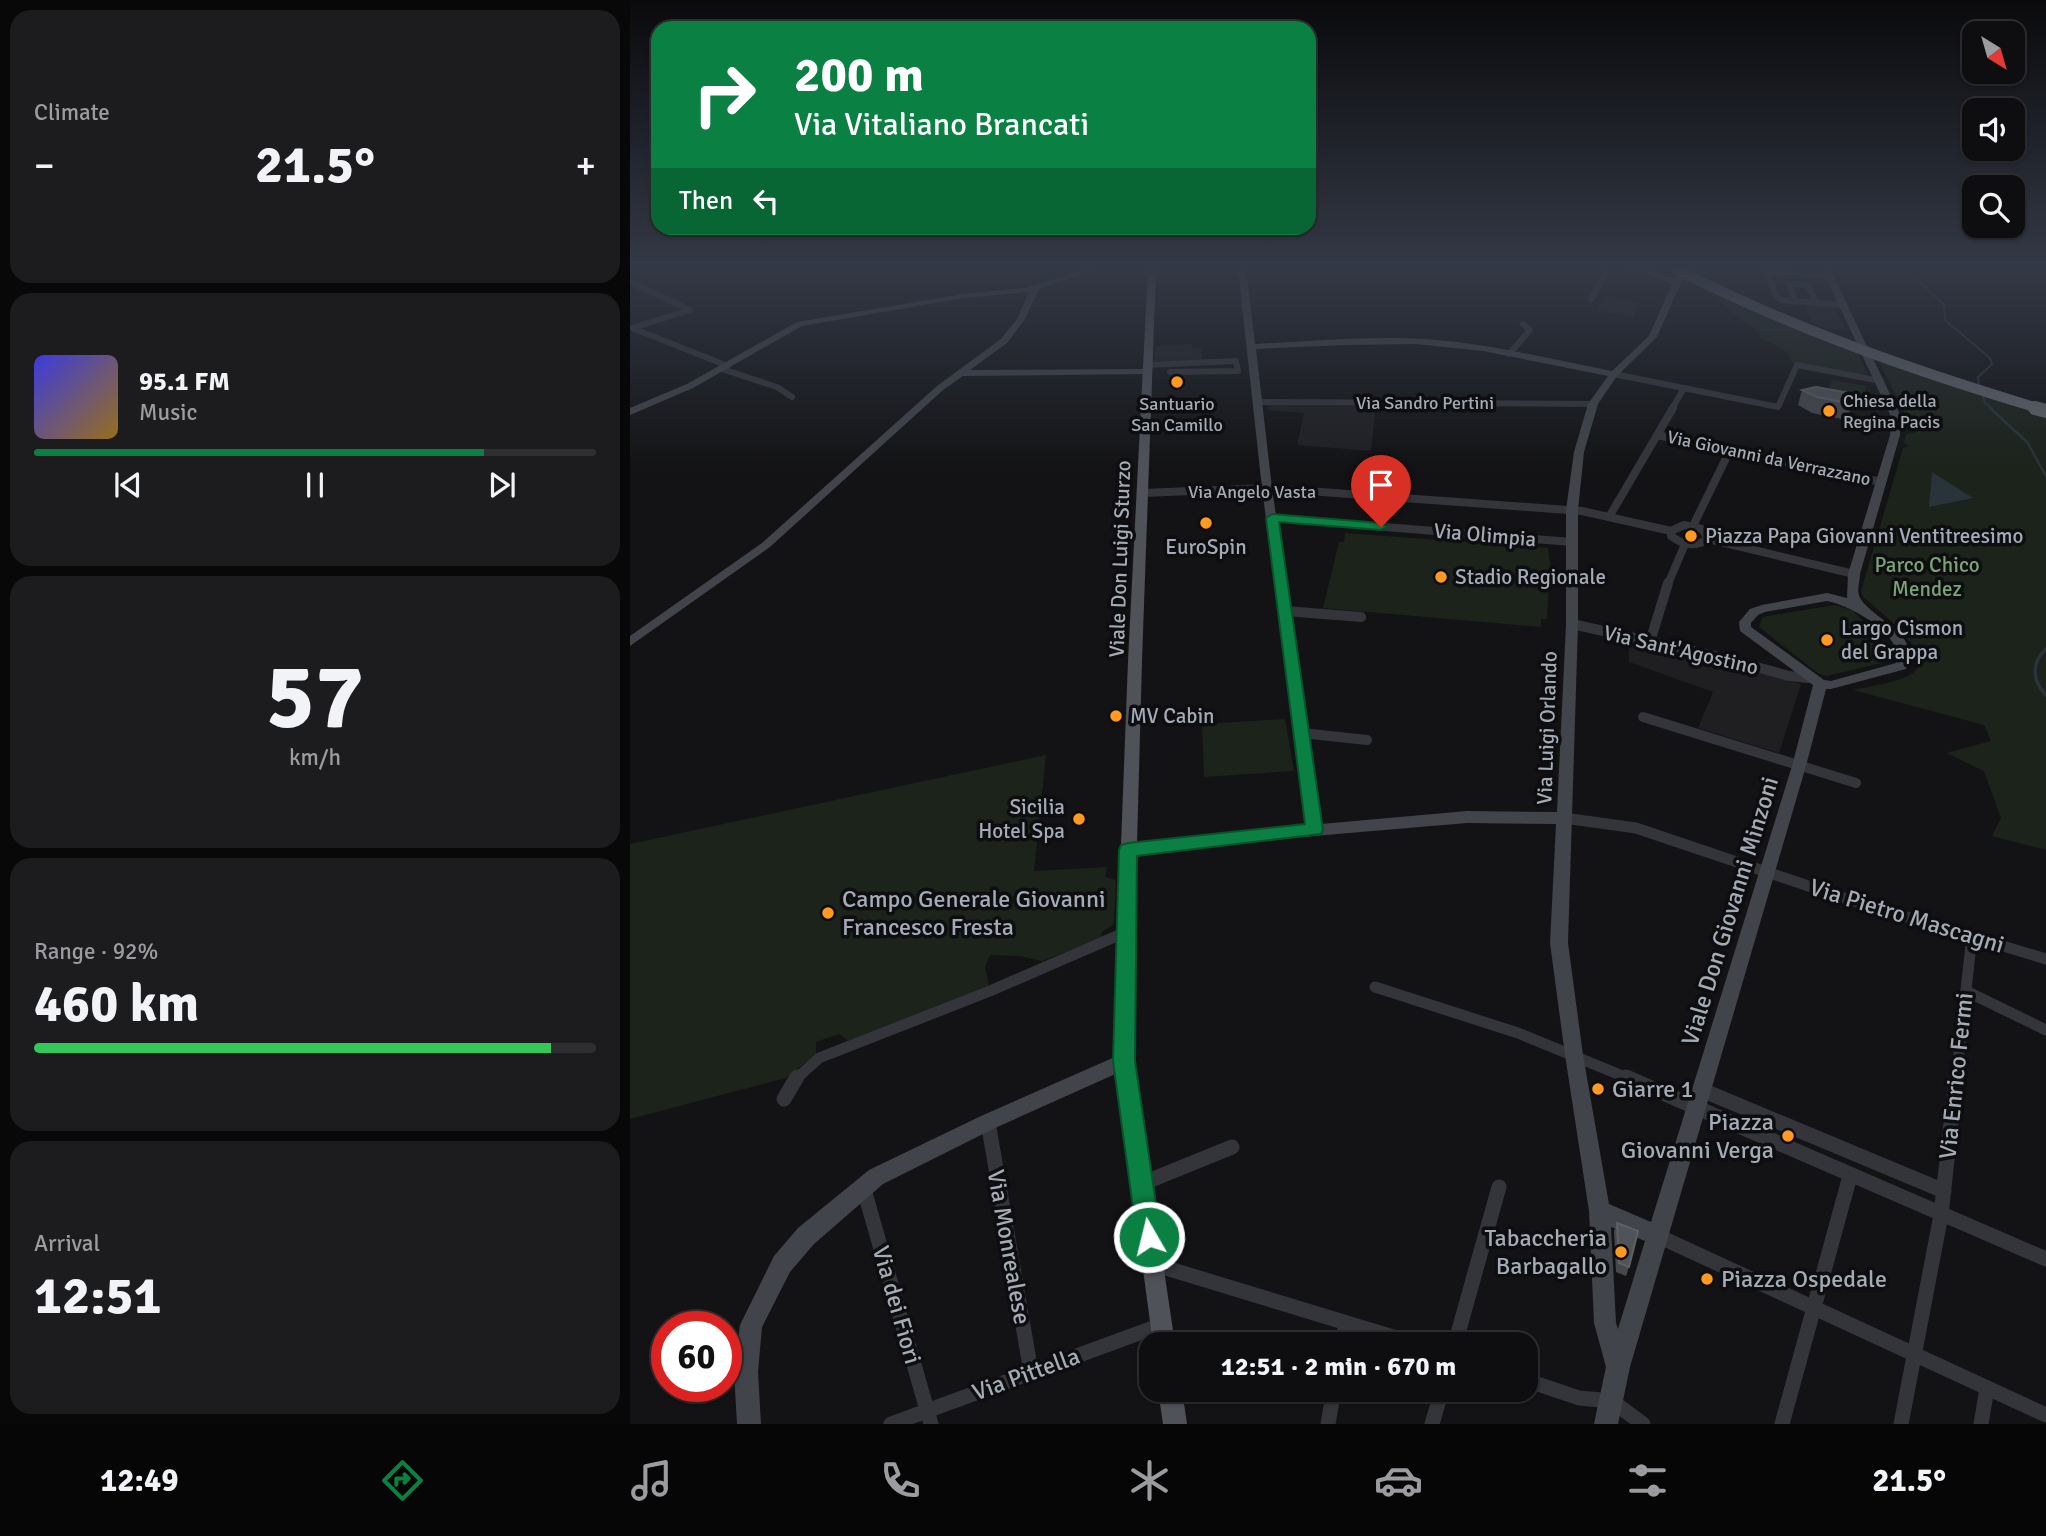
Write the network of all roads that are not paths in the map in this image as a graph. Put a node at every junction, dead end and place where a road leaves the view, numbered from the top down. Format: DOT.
graph roads {
  1 [pos="649,335"];
  2 [pos="781,335"];
  3 [pos="1009,335"];
  4 [pos="1149,335"];
  5 [pos="1250,335"];
  6 [pos="1525,335"];
  7 [pos="1653,335"];
  8 [pos="1823,335"];
  9 [pos="1837,335"];
  10 [pos="1858,335"];
  11 [pos="1251,347"];
  12 [pos="1509,354"];
  13 [pos="725,368"];
  14 [pos="1147,369"];
  15 [pos="1170,372"];
  16 [pos="959,373"];
  17 [pos="1614,374"];
  18 [pos="1881,381"];
  19 [pos="1684,388"];
  20 [pos="792,397"];
  21 [pos="1257,402"];
  22 [pos="1592,404"];
  23 [pos="2046,406"];
  24 [pos="2046,411"];
  25 [pos="630,412"];
  26 [pos="1657,435"];
  27 [pos="1730,450"];
  28 [pos="1881,482"];
  29 [pos="1267,488"];
  30 [pos="1142,493"];
  31 [pos="1572,510"];
  32 [pos="1609,517"];
  33 [pos="1272,518"];
  34 [pos="1695,523"];
  35 [pos="1671,531"];
  36 [pos="1708,539"];
  37 [pos="1573,542"];
  38 [pos="1684,547"];
  39 [pos="1854,573"];
  40 [pos="1827,597"];
  41 [pos="1286,611"];
  42 [pos="1867,613"];
  43 [pos="1361,617"];
  44 [pos="1572,625"];
  45 [pos="630,642"];
  46 [pos="1650,642"];
  47 [pos="1816,683"];
  48 [pos="1643,717"];
  49 [pos="1302,733"];
  50 [pos="1367,740"];
  51 [pos="1799,766"];
  52 [pos="1856,783"];
  53 [pos="1564,818"];
  54 [pos="1314,830"];
  55 [pos="1128,850"];
  56 [pos="1768,870"];
  57 [pos="1126,932"];
  58 [pos="1972,936"];
  59 [pos="2046,959"];
  60 [pos="1375,987"];
  61 [pos="1966,991"];
  62 [pos="2046,1030"];
  63 [pos="1574,1055"];
  64 [pos="1124,1061"];
  65 [pos="1702,1090"];
  66 [pos="784,1098"];
  67 [pos="1696,1109"];
  68 [pos="988,1122"];
  69 [pos="1231,1147"];
  70 [pos="1850,1176"];
  71 [pos="1141,1184"];
  72 [pos="863,1186"];
  73 [pos="1499,1187"];
  74 [pos="1944,1191"];
  75 [pos="1600,1211"];
  76 [pos="1941,1215"];
  77 [pos="1659,1232"];
  78 [pos="2046,1259"];
  79 [pos="1152,1264"];
  80 [pos="1814,1308"];
  81 [pos="1346,1323"];
  82 [pos="1163,1332"];
  83 [pos="1344,1332"];
  84 [pos="1376,1332"];
  85 [pos="1458,1332"];
  86 [pos="1139,1342"];
  87 [pos="1915,1355"];
  88 [pos="1618,1367"];
  89 [pos="1031,1372"];
  90 [pos="1538,1384"];
  91 [pos="1987,1388"];
  92 [pos="1612,1401"];
  93 [pos="1172,1402"];
  94 [pos="1332,1402"];
  95 [pos="1438,1402"];
  96 [pos="2046,1415"];
  97 [pos="929,1417"];
  98 [pos="749,1424"];
  99 [pos="891,1424"];
  100 [pos="1175,1424"];
  101 [pos="1328,1424"];
  102 [pos="1432,1424"];
  103 [pos="1606,1424"];
  104 [pos="1643,1424"];
  105 [pos="1782,1424"];
  106 [pos="1901,1424"];
  107 [pos="1981,1424"];
  1 -- 13 [label="street"];
  2 -- 13 [label="street"];
  3 -- 16 [label="street"];
  4 -- 14 [label="main road, Viale Don Luigi Sturzo"];
  5 -- 11 [label="street"];
  6 -- 12 [label="street"];
  7 -- 17 [label="street, Via Luigi Orlando"];
  8 -- 24 [label="highway, bridge"];
  9 -- 23 [label="highway, bridge"];
  10 -- 18 [label="street"];
  11 -- 12 [label="street"];
  11 -- 21 [label="street"];
  12 -- 17 [label="street"];
  13 -- 20 [label="street"];
  13 -- 25 [label="street"];
  14 -- 15 [label="street"];
  14 -- 16 [label="street"];
  14 -- 30 [label="main road, Viale Don Luigi Sturzo"];
  16 -- 45 [label="street"];
  17 -- 19 [label="street"];
  17 -- 22 [label="street, Via Luigi Orlando"];
  18 -- 19 [label="street"];
  18 -- 28 [label="street"];
  19 -- 26 [label="street"];
  21 -- 22 [label="street, Via Sandro Pertini"];
  21 -- 29 [label="street"];
  22 -- 31 [label="street, Via Luigi Orlando"];
  26 -- 27 [label="street, Via Giovanni da Verrazzano"];
  26 -- 32 [label="street"];
  27 -- 28 [label="street, Via Giovanni da Verrazzano"];
  27 -- 34 [label="street"];
  28 -- 39 [label="street"];
  29 -- 30 [label="street, Via Angelo Vasta"];
  29 -- 31 [label="street, Via Angelo Vasta"];
  29 -- 33 [label="street"];
  30 -- 55 [label="main road, Viale Don Luigi Sturzo"];
  31 -- 32 [label="street, Via Angelo Vasta"];
  31 -- 37 [label="street, Via Luigi Orlando"];
  32 -- 35 [label="street, Via Angelo Vasta"];
  33 -- 37 [label="street, Via Olimpia"];
  33 -- 41 [label="street"];
  34 -- 35 [label="street"];
  34 -- 36 [label="street"];
  35 -- 38 [label="street"];
  36 -- 38 [label="street"];
  36 -- 39 [label="street"];
  37 -- 44 [label="street, Via Luigi Orlando"];
  38 -- 46 [label="street"];
  39 -- 40 [label="street"];
  39 -- 42 [label="street"];
  40 -- 42 [label="street"];
  40 -- 47 [label="street"];
  41 -- 43 [label="street"];
  41 -- 49 [label="street"];
  42 -- 47 [label="street"];
  44 -- 46 [label="street, Via Sant'Agostino"];
  44 -- 53 [label="street, Via Luigi Orlando"];
  46 -- 47 [label="street, Via Sant'Agostino"];
  47 -- 51 [label="street, Viale Don Giovanni Minzoni"];
  48 -- 51 [label="street"];
  49 -- 50 [label="street"];
  49 -- 54 [label="street"];
  51 -- 52 [label="street"];
  51 -- 56 [label="street, Viale Don Giovanni Minzoni"];
  53 -- 54 [label="street"];
  53 -- 56 [label="street, Via Pietro Mascagni"];
  53 -- 63 [label="street, Via Luigi Orlando"];
  54 -- 55 [label="street"];
  55 -- 57 [label="main road, Viale Don Luigi Sturzo"];
  56 -- 58 [label="street, Via Pietro Mascagni"];
  56 -- 65 [label="street, Viale Don Giovanni Minzoni"];
  57 -- 64 [label="main road, Viale Don Luigi Sturzo"];
  57 -- 66 [label="street"];
  58 -- 59 [label="street, Via Pietro Mascagni"];
  58 -- 61 [label="street, Via Enrico Fermi"];
  60 -- 63 [label="street"];
  61 -- 62 [label="street"];
  61 -- 74 [label="street, Via Enrico Fermi"];
  63 -- 67 [label="street"];
  63 -- 75 [label="street, Via Luigi Orlando"];
  64 -- 68 [label="street"];
  64 -- 71 [label="main road, Viale Don Luigi Sturzo"];
  65 -- 67 [label="street, Viale Don Giovanni Minzoni"];
  65 -- 74 [label="street"];
  67 -- 70 [label="street"];
  67 -- 77 [label="street, Viale Don Giovanni Minzoni"];
  68 -- 72 [label="street"];
  68 -- 89 [label="street, Via Monrealese"];
  69 -- 71 [label="street"];
  70 -- 76 [label="street"];
  70 -- 80 [label="street"];
  71 -- 79 [label="main road, Viale Don Luigi Sturzo"];
  72 -- 97 [label="street, Via dei Fiori"];
  72 -- 98 [label="street"];
  73 -- 85 [label="street"];
  74 -- 76 [label="street, Via Enrico Fermi"];
  75 -- 77 [label="street"];
  75 -- 88 [label="street, Via Luigi Orlando"];
  76 -- 78 [label="street"];
  76 -- 87 [label="street, Via Enrico Fermi"];
  77 -- 80 [label="street"];
  77 -- 88 [label="street, Viale Don Giovanni Minzoni"];
  79 -- 81 [label="street"];
  79 -- 82 [label="main road, Viale Don Luigi Sturzo"];
  80 -- 87 [label="street"];
  80 -- 105 [label="street"];
  81 -- 83 [label="street"];
  81 -- 84 [label="street"];
  86 -- 89 [label="street, Via Pittella"];
  87 -- 91 [label="street"];
  87 -- 106 [label="street, Via Enrico Fermi"];
  88 -- 92 [label="street, Viale Don Giovanni Minzoni"];
  89 -- 97 [label="street, Via Pittella"];
  90 -- 92 [label="street"];
  91 -- 96 [label="street"];
  91 -- 107 [label="street"];
  92 -- 103 [label="street, Viale Don Giovanni Minzoni"];
  92 -- 104 [label="street"];
  93 -- 100 [label="main road"];
  94 -- 101 [label="street"];
  95 -- 102 [label="street"];
  97 -- 99 [label="street, Via Pittella"];
}
